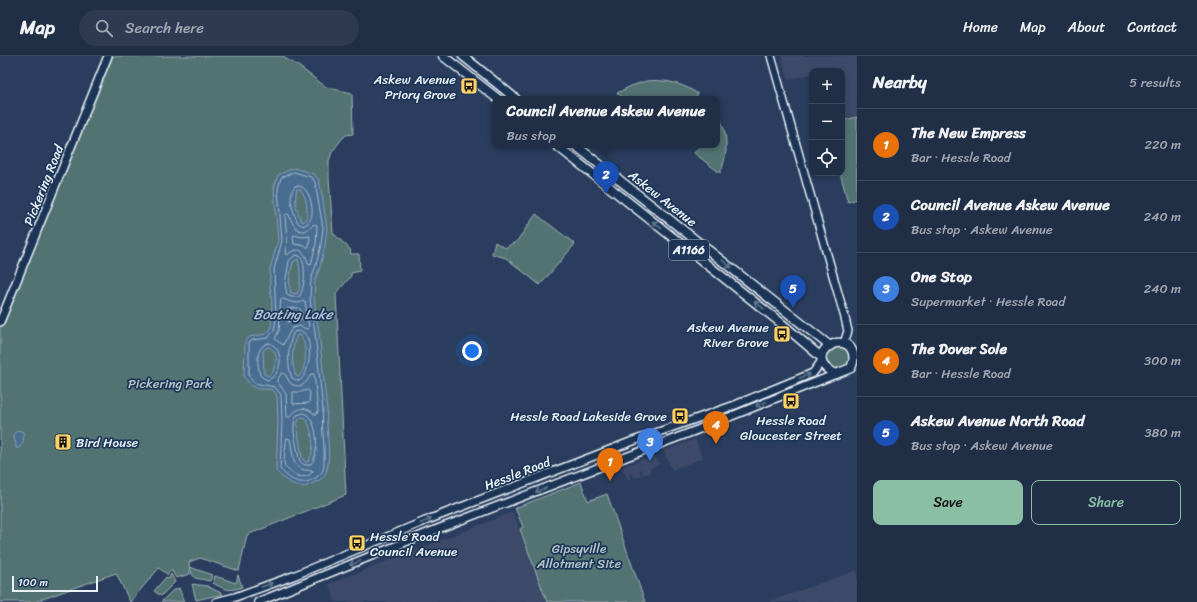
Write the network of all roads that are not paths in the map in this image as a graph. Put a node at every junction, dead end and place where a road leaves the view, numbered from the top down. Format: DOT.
graph roads {
  1 [pos="108,56"];
  2 [pos="443,56"];
  3 [pos="463,56"];
  4 [pos="770,56"];
  5 [pos="492,80"];
  6 [pos="484,88"];
  7 [pos="494,96"];
  8 [pos="512,96"];
  9 [pos="560,148"];
  10 [pos="579,148"];
  11 [pos="0,322"];
  12 [pos="844,343"];
  13 [pos="830,346"];
  14 [pos="855,349"];
  15 [pos="821,360"];
  16 [pos="854,367"];
  17 [pos="836,374"];
  18 [pos="216,602"];
  19 [pos="258,602"];
  1 -- 11 [label="street, Pickering Road"];
  2 -- 6 [label="main road"];
  3 -- 5 [label="main road"];
  4 -- 12 [label="street"];
  5 -- 6 [label="main road"];
  5 -- 8 [label="main road"];
  6 -- 7 [label="main road"];
  15 -- 9 [label="main road, Askew Avenue / A1166, one-way"];
  10 -- 13 [label="main road, Askew Avenue / A1166, one-way"];
  12 -- 13 [label="main road"];
  12 -- 14 [label="main road"];
  13 -- 15 [label="main road"];
  14 -- 16 [label="main road"];
  15 -- 17 [label="main road"];
  18 -- 15 [label="street, Hessle Road, one-way"];
  16 -- 17 [label="main road"];
  17 -- 19 [label="street, Hessle Road, one-way"];
}
